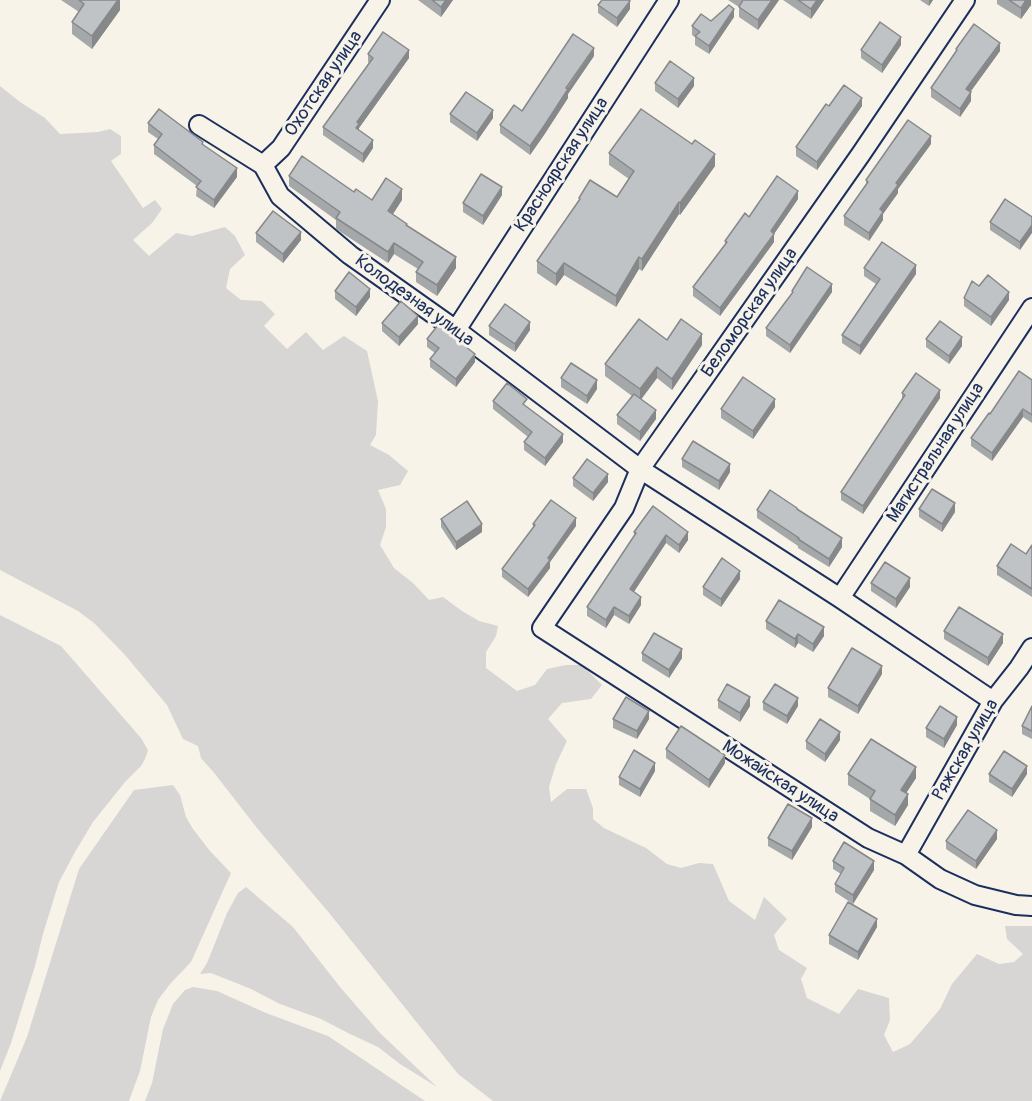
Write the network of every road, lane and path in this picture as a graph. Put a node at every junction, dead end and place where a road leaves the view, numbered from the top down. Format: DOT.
graph roads {
  1 [pos="380,0"];
  2 [pos="669,0"];
  3 [pos="965,0"];
  4 [pos="198,125"];
  5 [pos="263,165"];
  6 [pos="1032,308"];
  7 [pos="456,330"];
  8 [pos="640,469"];
  9 [pos="840,598"];
  10 [pos="542,628"];
  11 [pos="1032,648"];
  12 [pos="1026,669"];
  13 [pos="993,701"];
  14 [pos="906,855"];
  15 [pos="1032,906"];
  1 -- 5 [label="street, Охотская улица"];
  2 -- 7 [label="street, Красноярская улица"];
  3 -- 8 [label="street, Беломорская улица"];
  4 -- 5 [label="street"];
  5 -- 7 [label="street, Колодезная улица"];
  6 -- 9 [label="street, Магистральная улица"];
  7 -- 8 [label="street, Колодезная улица"];
  8 -- 9 [label="street, Колодезная улица"];
  8 -- 10 [label="street, Беломорская улица"];
  9 -- 13 [label="street, Колодезная улица"];
  10 -- 14 [label="street, Можайская улица"];
  11 -- 12 [label="street, Ряжская улица"];
  12 -- 13 [label="street, Ряжская улица"];
  13 -- 14 [label="street, Ряжская улица"];
  14 -- 15 [label="street, Можайская улица"];
}
